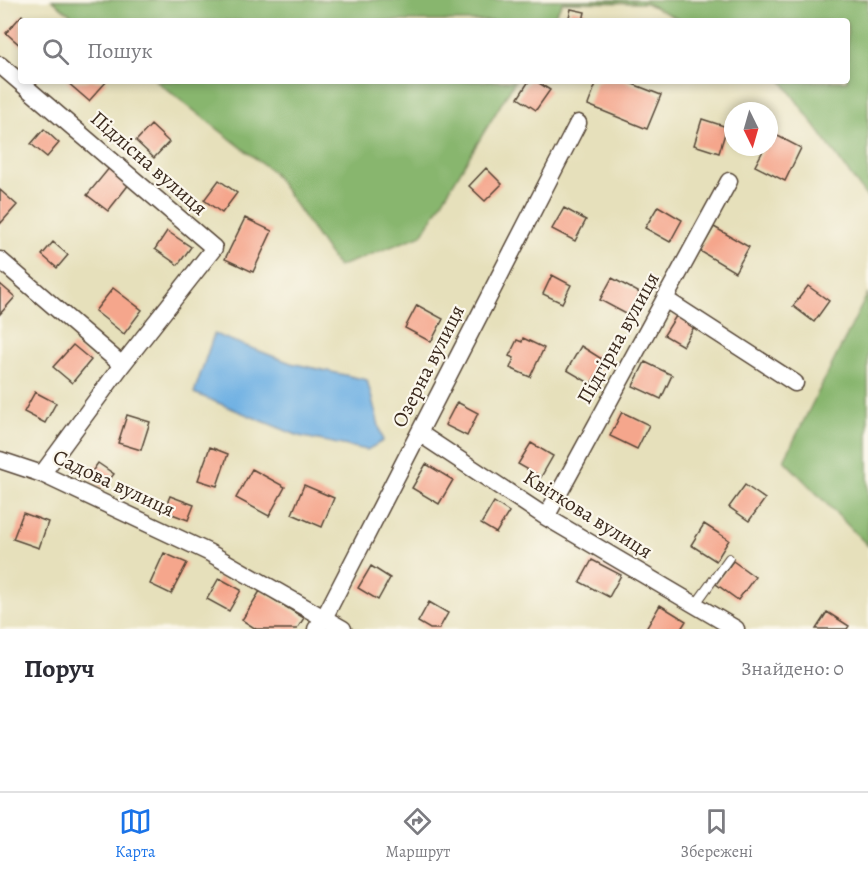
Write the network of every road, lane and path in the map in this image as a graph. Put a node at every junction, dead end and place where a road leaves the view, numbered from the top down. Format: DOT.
graph roads {
  1 [pos="0,65"];
  2 [pos="18,80"];
  3 [pos="22,84"];
  4 [pos="578,123"];
  5 [pos="729,181"];
  6 [pos="0,261"];
  7 [pos="665,299"];
  8 [pos="122,365"];
  9 [pos="795,383"];
  10 [pos="420,433"];
  11 [pos="0,460"];
  12 [pos="42,474"];
  13 [pos="546,517"];
  14 [pos="729,558"];
  15 [pos="695,605"];
  16 [pos="320,623"];
  17 [pos="343,629"];
  18 [pos="736,629"];
  1 -- 2 [label="street, Підлісна вулиця"];
  3 -- 8 [label="street, Підлісна вулиця"];
  4 -- 10 [label="street, Озерна вулиця"];
  5 -- 7 [label="street, Підгірна вулиця"];
  6 -- 8 [label="street"];
  7 -- 9 [label="street"];
  7 -- 13 [label="street, Підгірна вулиця"];
  8 -- 12 [label="street"];
  10 -- 13 [label="street, Квіткова вулиця"];
  10 -- 16 [label="street, Озерна вулиця"];
  11 -- 12 [label="street, Садова вулиця"];
  12 -- 16 [label="street, Садова вулиця"];
  13 -- 15 [label="street, Квіткова вулиця"];
  14 -- 15 [label="lane"];
  15 -- 18 [label="street, Квіткова вулиця"];
  16 -- 17 [label="street, Садова вулиця"];
}
